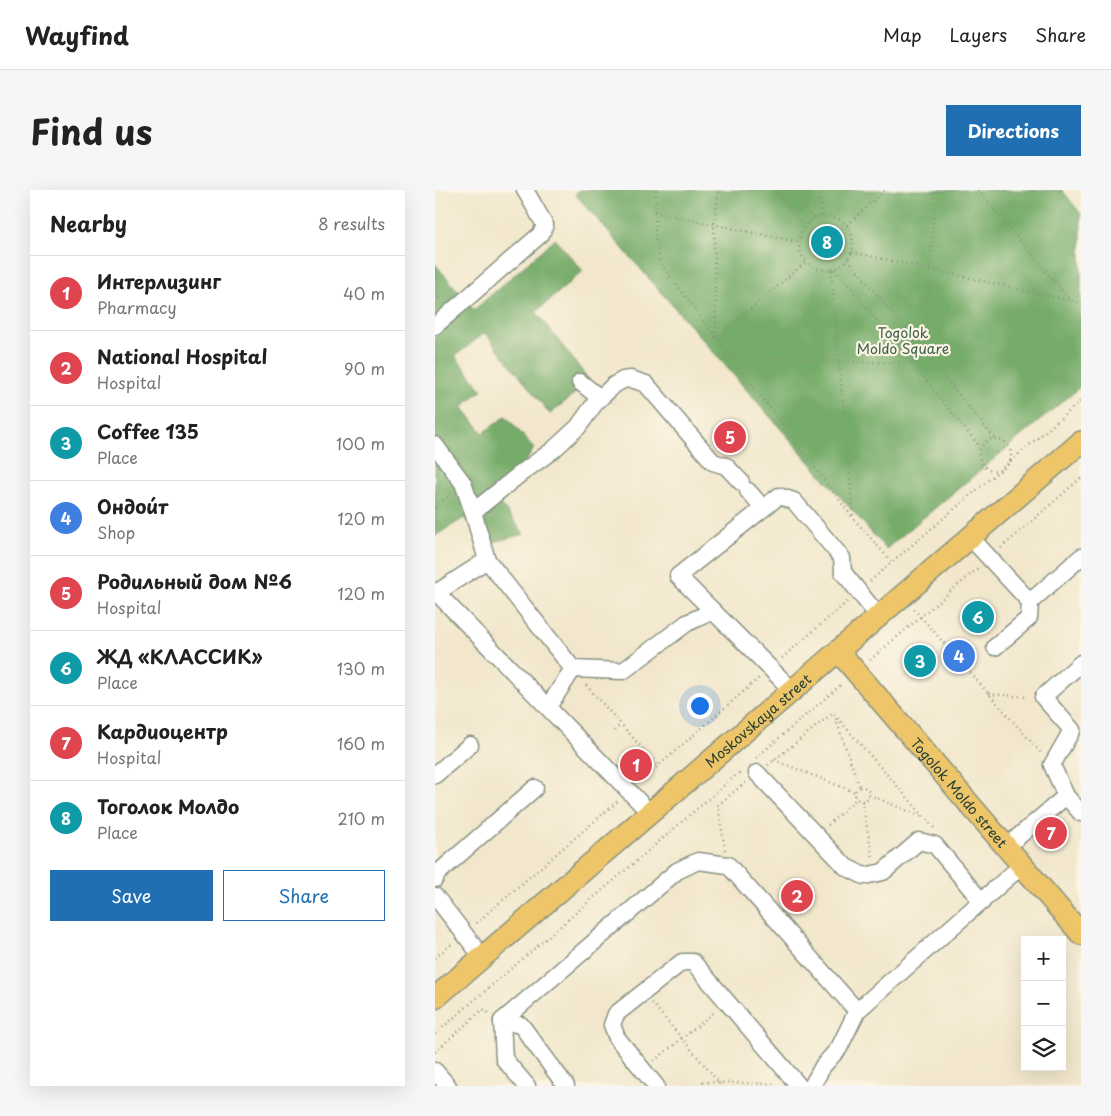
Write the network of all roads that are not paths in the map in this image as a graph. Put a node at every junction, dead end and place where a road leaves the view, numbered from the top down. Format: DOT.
graph roads {
  1 [pos="525,190"];
  2 [pos="435,326"];
  3 [pos="580,382"];
  4 [pos="600,398"];
  5 [pos="1081,442"];
  6 [pos="435,445"];
  7 [pos="763,508"];
  8 [pos="473,512"];
  9 [pos="971,538"];
  10 [pos="1081,557"];
  11 [pos="487,560"];
  12 [pos="436,592"];
  13 [pos="1029,602"];
  14 [pos="713,611"];
  15 [pos="879,617"];
  16 [pos="995,647"];
  17 [pos="839,652"];
  18 [pos="1081,663"];
  19 [pos="573,669"];
  20 [pos="793,691"];
  21 [pos="548,707"];
  22 [pos="470,746"];
  23 [pos="749,769"];
  24 [pos="435,775"];
  25 [pos="535,788"];
  26 [pos="1067,796"];
  27 [pos="1081,813"];
  28 [pos="651,814"];
  29 [pos="1005,848"];
  30 [pos="1021,866"];
  31 [pos="435,879"];
  32 [pos="435,896"];
  33 [pos="982,902"];
  34 [pos="1078,923"];
  35 [pos="483,958"];
  36 [pos="435,998"];
  37 [pos="857,1011"];
  38 [pos="502,1021"];
  39 [pos="435,1071"];
  40 [pos="449,1086"];
  41 [pos="527,1086"];
  42 [pos="566,1086"];
  43 [pos="656,1086"];
  44 [pos="803,1086"];
  1 -- 2 [label="street"];
  3 -- 4 [label="street"];
  4 -- 7 [label="street"];
  4 -- 8 [label="street"];
  5 -- 9 [label="main road, Moskovskaya street"];
  6 -- 8 [label="street"];
  7 -- 14 [label="street"];
  7 -- 15 [label="street"];
  8 -- 11 [label="street"];
  9 -- 13 [label="street"];
  9 -- 15 [label="main road, Moskovskaya street"];
  10 -- 13 [label="street"];
  11 -- 12 [label="street"];
  11 -- 19 [label="street"];
  12 -- 21 [label="street"];
  13 -- 16 [label="street"];
  14 -- 19 [label="street"];
  14 -- 20 [label="street"];
  15 -- 17 [label="main road, Moskovskaya street"];
  17 -- 20 [label="main road, Moskovskaya street"];
  17 -- 29 [label="main road, Togolok Moldo street"];
  18 -- 26 [label="street"];
  19 -- 21 [label="street"];
  20 -- 28 [label="main road, Moskovskaya street"];
  21 -- 28 [label="street"];
  22 -- 24 [label="street"];
  23 -- 33 [label="street"];
  25 -- 31 [label="street"];
  26 -- 27 [label="street"];
  26 -- 29 [label="street"];
  28 -- 35 [label="main road, Moskovskaya street"];
  29 -- 30 [label="main road, Togolok Moldo street"];
  30 -- 33 [label="street"];
  30 -- 34 [label="main road, Togolok Moldo street"];
  32 -- 35 [label="street"];
  33 -- 37 [label="street"];
  35 -- 36 [label="main road, Moskovskaya street"];
  37 -- 38 [label="street"];
  37 -- 44 [label="street"];
  38 -- 41 [label="street"];
  38 -- 42 [label="street"];
  39 -- 40 [label="street"];
  43 -- 44 [label="street"];
}
